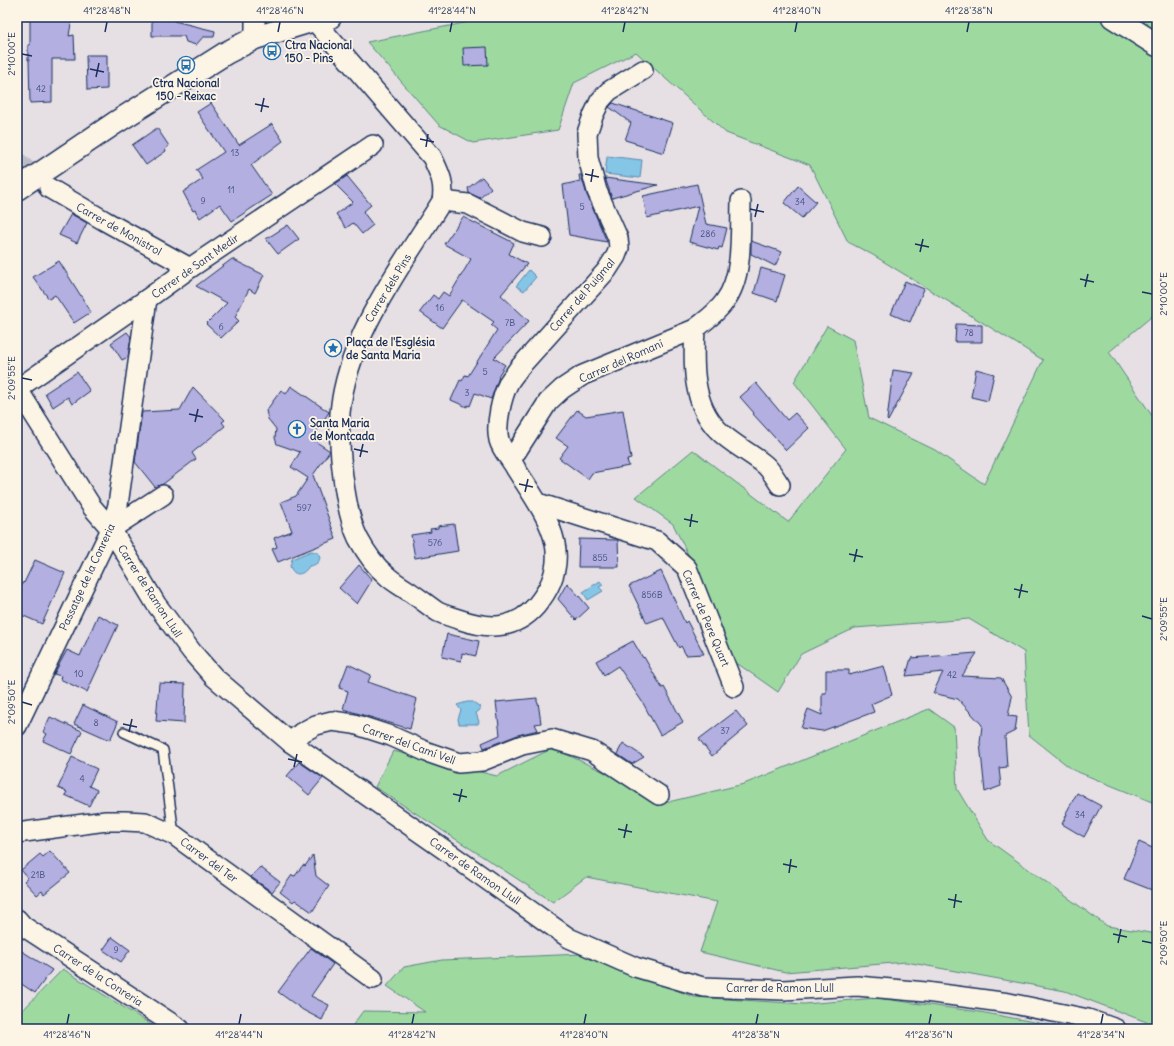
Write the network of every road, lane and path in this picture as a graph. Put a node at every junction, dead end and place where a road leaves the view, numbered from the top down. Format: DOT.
graph roads {
  1 [pos="1113,17"];
  2 [pos="322,18"];
  3 [pos="255,28"];
  4 [pos="1157,45"];
  5 [pos="643,70"];
  6 [pos="373,145"];
  7 [pos="49,188"];
  8 [pos="17,189"];
  9 [pos="442,201"];
  10 [pos="741,201"];
  11 [pos="542,237"];
  12 [pos="190,268"];
  13 [pos="147,299"];
  14 [pos="695,329"];
  15 [pos="17,388"];
  16 [pos="511,460"];
  17 [pos="780,485"];
  18 [pos="163,495"];
  19 [pos="538,503"];
  20 [pos="111,529"];
  21 [pos="734,686"];
  22 [pos="17,726"];
  23 [pos="124,732"];
  24 [pos="290,742"];
  25 [pos="659,794"];
  26 [pos="17,833"];
  27 [pos="174,835"];
  28 [pos="17,919"];
  29 [pos="374,979"];
  30 [pos="180,1029"];
  31 [pos="1116,1029"];
  1 -- 4 [label="main road"];
  2 -- 3 [label="main road"];
  2 -- 9 [label="street, Carrer dels Pins"];
  3 -- 8 [label="main road"];
  5 -- 16 [label="street, Carrer del Puigmal"];
  6 -- 12 [label="street, Carrer de Sant Medir"];
  7 -- 12 [label="street, Carrer de Monistrol"];
  9 -- 11 [label="street"];
  9 -- 19 [label="street, Carrer dels Pins"];
  10 -- 14 [label="street, Carrer del Romaní"];
  12 -- 13 [label="street, Carrer de Sant Medir"];
  13 -- 15 [label="street, Carrer de Sant Medir"];
  13 -- 20 [label="street, Passatge de la Conreria"];
  14 -- 16 [label="street, Carrer del Romaní"];
  14 -- 17 [label="street"];
  15 -- 20 [label="street, Carrer de Ramon Llull"];
  16 -- 19 [label="street, Carrer dels Pins"];
  18 -- 20 [label="street"];
  19 -- 21 [label="street, Carrer de Pere Quart"];
  20 -- 22 [label="street, Passatge de la Conreria"];
  20 -- 24 [label="street, Carrer de Ramon Llull"];
  23 -- 27 [label="lane"];
  24 -- 25 [label="street, Carrer del Camí Vell"];
  24 -- 31 [label="street, Carrer de Ramon Llull"];
  26 -- 27 [label="street, Carrer del Ter"];
  27 -- 29 [label="street, Carrer del Ter"];
  28 -- 30 [label="street, Carrer de la Conreria"];
}
